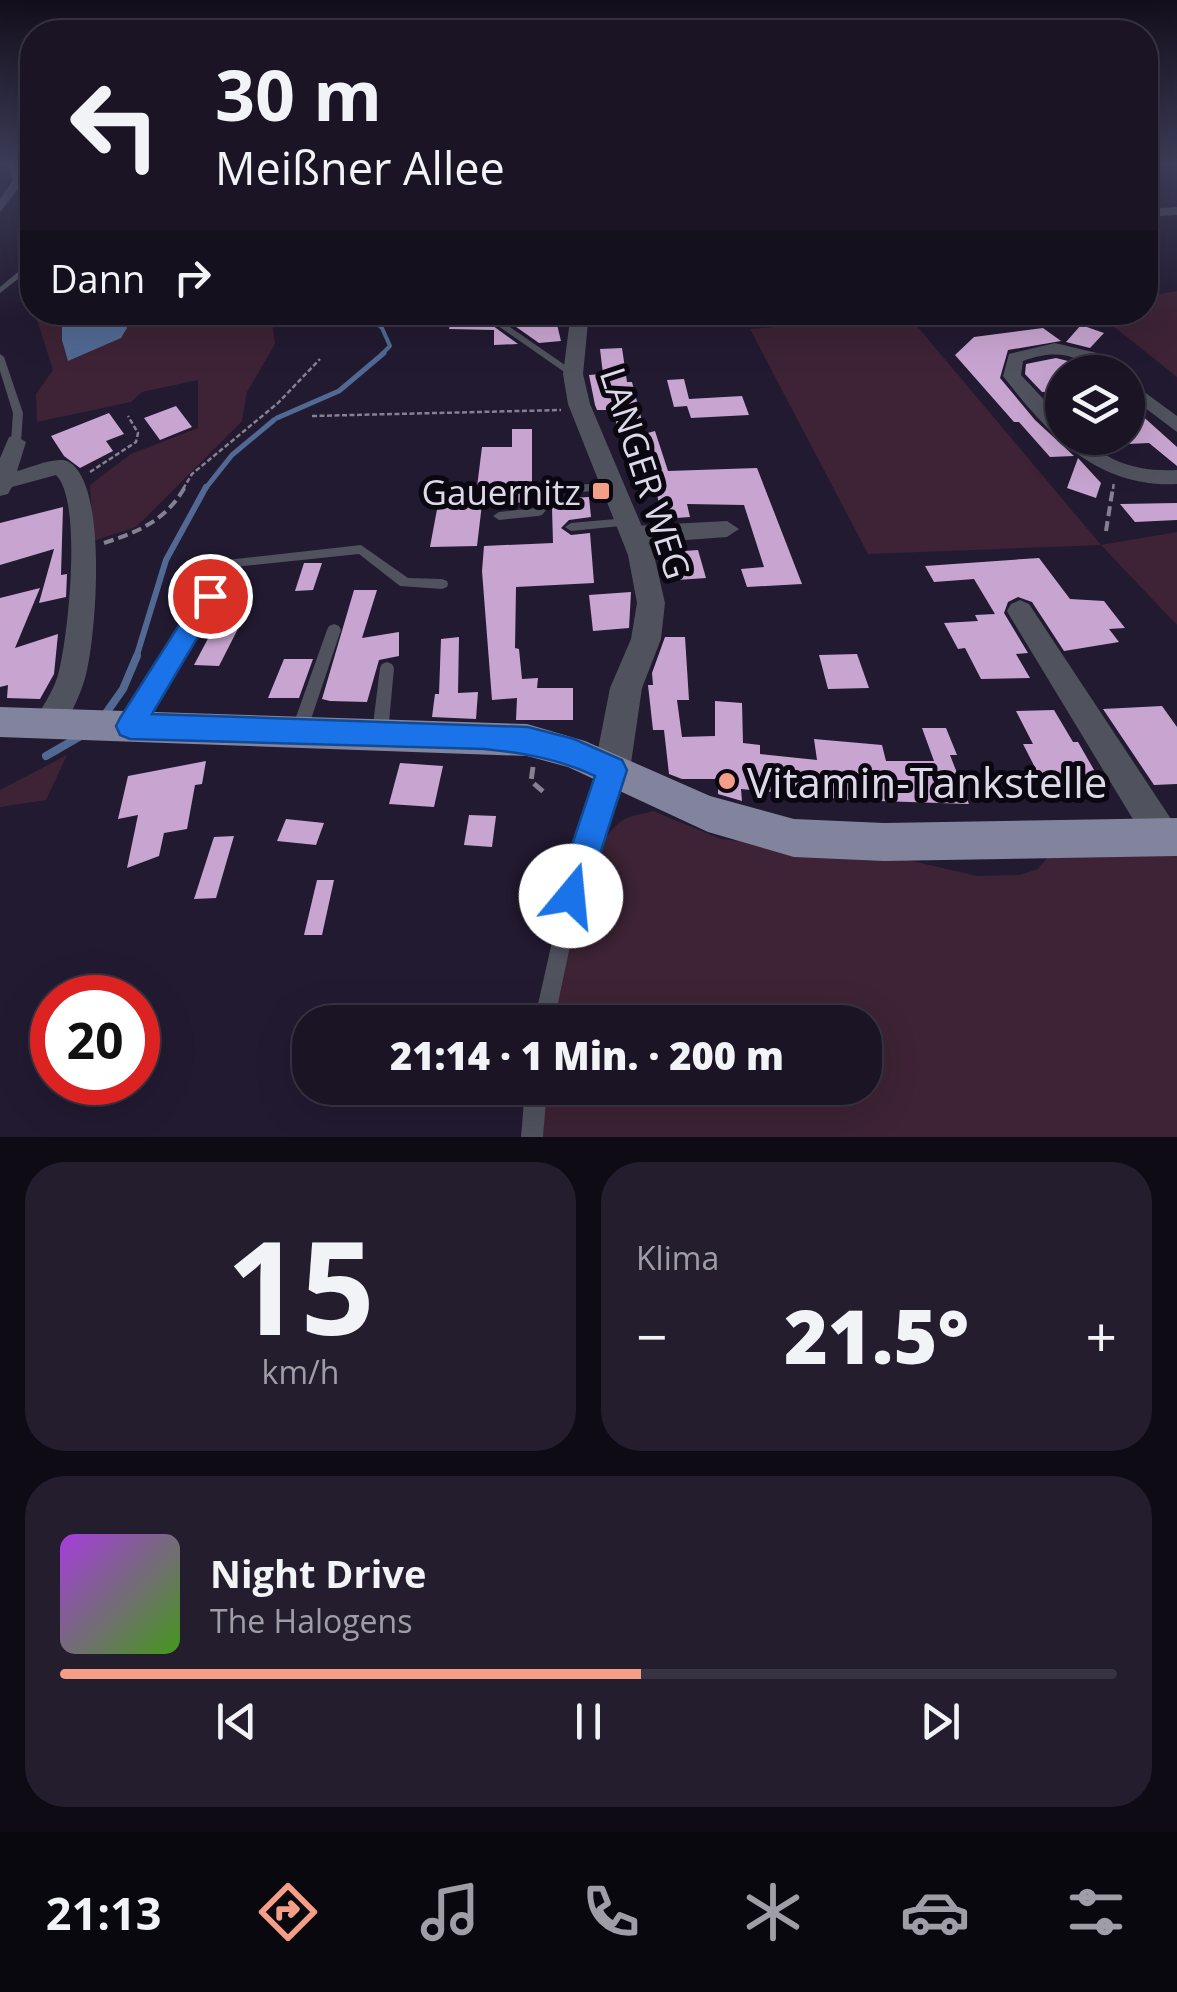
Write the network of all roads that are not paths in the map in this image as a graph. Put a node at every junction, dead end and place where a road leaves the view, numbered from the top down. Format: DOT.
graph roads {
  1 [pos="20,275"];
  2 [pos="0,291"];
  3 [pos="501,325"];
  4 [pos="579,325"];
  5 [pos="1089,355"];
  6 [pos="0,357"];
  7 [pos="573,374"];
  8 [pos="1145,400"];
  9 [pos="1045,412"];
  10 [pos="1177,426"];
  11 [pos="16,442"];
  12 [pos="1092,455"];
  13 [pos="1177,477"];
  14 [pos="3,485"];
  15 [pos="610,487"];
  16 [pos="499,516"];
  17 [pos="571,527"];
  18 [pos="630,528"];
  19 [pos="727,529"];
  20 [pos="442,584"];
  21 [pos="1020,611"];
  22 [pos="334,630"];
  23 [pos="387,668"];
  24 [pos="0,722"];
  25 [pos="62,725"];
  26 [pos="124,726"];
  27 [pos="299,731"];
  28 [pos="380,733"];
  29 [pos="612,770"];
  30 [pos="1170,837"];
  31 [pos="548,1005"];
  32 [pos="535,1105"];
  33 [pos="532,1137"];
  1 -- 2 [label="lane"];
  3 -- 7 [label="lane"];
  4 -- 7 [label="street, LANGER WEG"];
  5 -- 9 [label="street"];
  6 -- 11 [label="lane"];
  7 -- 15 [label="street, LANGER WEG"];
  8 -- 10 [label="street"];
  11 -- 14 [label="street"];
  12 -- 13 [label="street"];
  14 -- 25 [label="street"];
  15 -- 16 [label="lane"];
  15 -- 18 [label="street, LANGER WEG"];
  17 -- 18 [label="lane"];
  18 -- 19 [label="street"];
  18 -- 29 [label="street, LANGER WEG"];
  20 -- 26 [label="lane"];
  21 -- 30 [label="street"];
  22 -- 27 [label="lane"];
  23 -- 28 [label="lane"];
  24 -- 25 [label="main road"];
  25 -- 26 [label="main road"];
  26 -- 27 [label="main road"];
  27 -- 28 [label="main road"];
  28 -- 29 [label="main road"];
  29 -- 30 [label="main road"];
  29 -- 31 [label="lane"];
  32 -- 33 [label="lane"];
}
